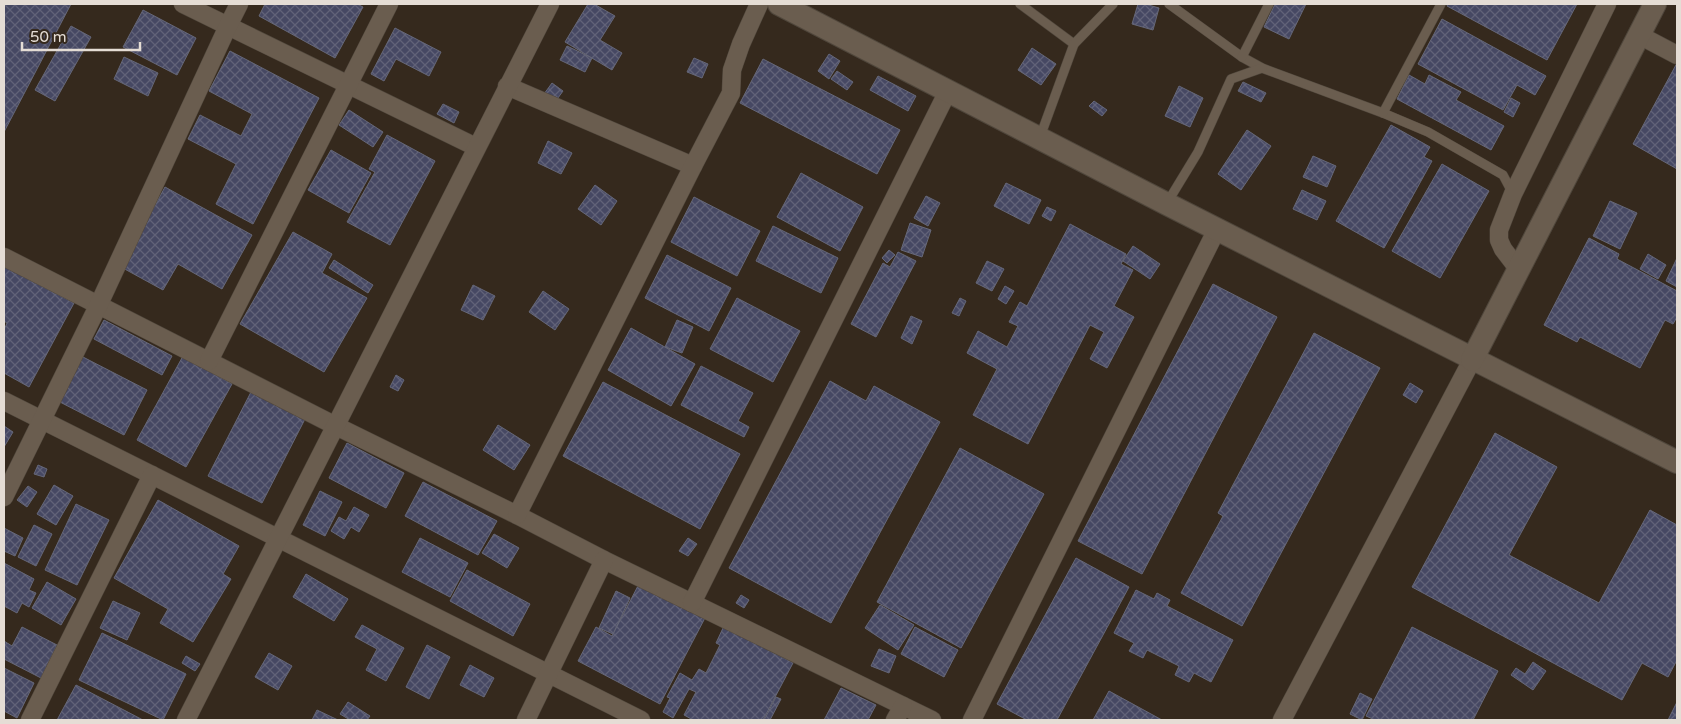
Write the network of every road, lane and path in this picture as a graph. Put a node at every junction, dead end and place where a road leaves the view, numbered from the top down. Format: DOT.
graph roads {
  1 [pos="183,4"];
  2 [pos="239,4"];
  3 [pos="389,4"];
  4 [pos="550,4"];
  5 [pos="759,4"];
  6 [pos="779,4"];
  7 [pos="1020,4"];
  8 [pos="1113,4"];
  9 [pos="1169,4"];
  10 [pos="1269,4"];
  11 [pos="1440,4"];
  12 [pos="1607,4"];
  13 [pos="1655,4"];
  14 [pos="228,26"];
  15 [pos="1639,35"];
  16 [pos="1074,44"];
  17 [pos="1677,55"];
  18 [pos="1242,57"];
  19 [pos="1262,68"];
  20 [pos="348,84"];
  21 [pos="508,86"];
  22 [pos="948,91"];
  23 [pos="1383,113"];
  24 [pos="1039,138"];
  25 [pos="476,147"];
  26 [pos="693,166"];
  27 [pos="1513,194"];
  28 [pos="1167,204"];
  29 [pos="1217,229"];
  30 [pos="4,257"];
  31 [pos="1519,270"];
  32 [pos="99,304"];
  33 [pos="1472,360"];
  34 [pos="209,361"];
  35 [pos="4,401"];
  36 [pos="43,420"];
  37 [pos="336,426"];
  38 [pos="1677,462"];
  39 [pos="152,475"];
  40 [pos="4,497"];
  41 [pos="517,515"];
  42 [pos="279,539"];
  43 [pos="604,560"];
  44 [pos="692,603"];
  45 [pos="549,674"];
  46 [pos="899,713"];
  47 [pos="30,720"];
  48 [pos="186,720"];
  49 [pos="526,720"];
  50 [pos="641,720"];
  51 [pos="932,720"];
  52 [pos="972,720"];
  53 [pos="1282,720"];
  1 -- 14 [label="street"];
  2 -- 14 [label="street"];
  3 -- 20 [label="street"];
  4 -- 21 [label="street"];
  5 -- 26 [label="street"];
  6 -- 22 [label="street"];
  7 -- 16 [label="lane"];
  8 -- 16 [label="lane"];
  9 -- 18 [label="lane"];
  10 -- 18 [label="lane"];
  11 -- 23 [label="lane"];
  12 -- 27 [label="street"];
  13 -- 15 [label="street"];
  14 -- 20 [label="street"];
  14 -- 32 [label="street"];
  15 -- 17 [label="street"];
  15 -- 31 [label="street"];
  16 -- 24 [label="lane"];
  18 -- 19 [label="lane"];
  19 -- 23 [label="lane"];
  19 -- 28 [label="lane"];
  20 -- 25 [label="street"];
  20 -- 34 [label="street"];
  21 -- 25 [label="street"];
  21 -- 26 [label="street"];
  22 -- 24 [label="street"];
  22 -- 44 [label="street"];
  23 -- 27 [label="lane"];
  24 -- 28 [label="street"];
  25 -- 37 [label="street"];
  26 -- 41 [label="street"];
  27 -- 31 [label="street"];
  28 -- 29 [label="street"];
  29 -- 33 [label="street"];
  29 -- 52 [label="street"];
  30 -- 32 [label="street"];
  31 -- 33 [label="street"];
  32 -- 34 [label="street"];
  32 -- 36 [label="street"];
  33 -- 38 [label="street"];
  33 -- 53 [label="street"];
  34 -- 37 [label="street"];
  35 -- 36 [label="street"];
  36 -- 39 [label="street"];
  36 -- 40 [label="street"];
  37 -- 41 [label="street"];
  37 -- 42 [label="street"];
  39 -- 42 [label="street"];
  39 -- 47 [label="street"];
  41 -- 43 [label="street"];
  42 -- 45 [label="street"];
  42 -- 48 [label="street"];
  43 -- 44 [label="street"];
  43 -- 45 [label="street"];
  44 -- 46 [label="street"];
  45 -- 49 [label="street"];
  45 -- 50 [label="street"];
  46 -- 51 [label="street"];
}
